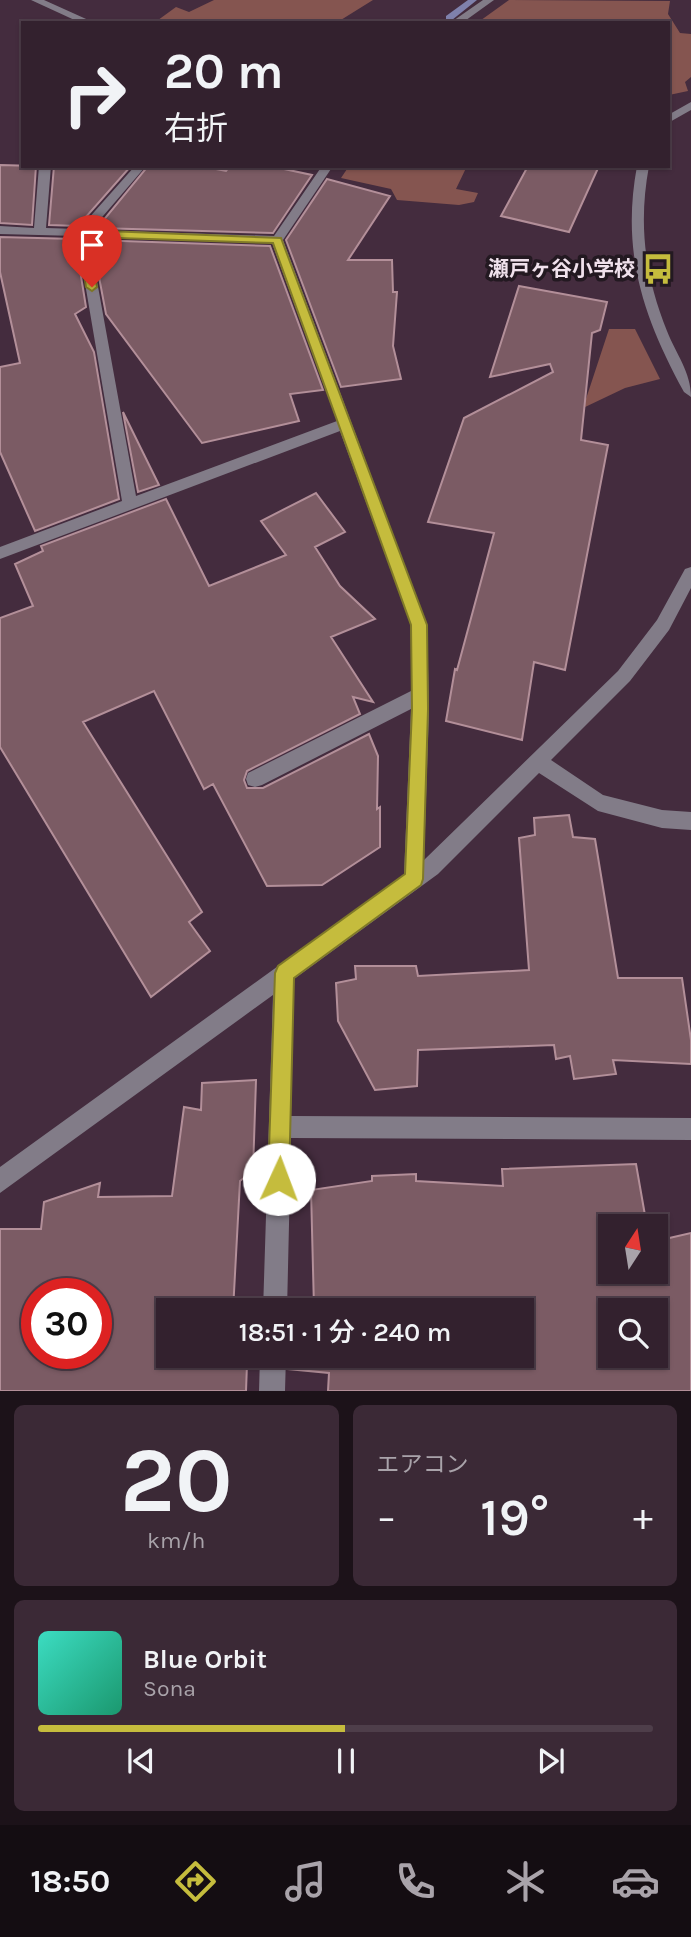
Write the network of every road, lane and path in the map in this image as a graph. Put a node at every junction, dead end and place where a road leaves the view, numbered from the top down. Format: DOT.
graph roads {
  1 [pos="36,0"];
  2 [pos="489,0"];
  3 [pos="85,21"];
  4 [pos="459,21"];
  5 [pos="691,105"];
  6 [pos="670,119"];
  7 [pos="45,168"];
  8 [pos="139,168"];
  9 [pos="327,168"];
  10 [pos="643,168"];
  11 [pos="0,230"];
  12 [pos="40,232"];
  13 [pos="82,233"];
  14 [pos="278,240"];
  15 [pos="691,391"];
  16 [pos="343,424"];
  17 [pos="130,504"];
  18 [pos="0,553"];
  19 [pos="691,573"];
  20 [pos="420,695"];
  21 [pos="538,762"];
  22 [pos="255,779"];
  23 [pos="691,821"];
  24 [pos="414,879"];
  25 [pos="284,973"];
  26 [pos="280,1127"];
  27 [pos="691,1129"];
  28 [pos="0,1181"];
  29 [pos="275,1298"];
  30 [pos="273,1368"];
  31 [pos="272,1391"];
  1 -- 3 [label="street"];
  2 -- 4 [label="street"];
  5 -- 6 [label="street"];
  7 -- 12 [label="street"];
  8 -- 13 [label="street"];
  9 -- 14 [label="street"];
  10 -- 15 [label="street"];
  11 -- 12 [label="street"];
  12 -- 13 [label="street"];
  13 -- 14 [label="street"];
  13 -- 17 [label="street"];
  14 -- 16 [label="street"];
  16 -- 17 [label="street"];
  16 -- 20 [label="street"];
  17 -- 18 [label="street"];
  19 -- 21 [label="street"];
  20 -- 22 [label="street"];
  20 -- 24 [label="street"];
  21 -- 23 [label="street"];
  21 -- 24 [label="street"];
  24 -- 25 [label="street"];
  25 -- 26 [label="street"];
  25 -- 28 [label="street"];
  26 -- 27 [label="street"];
  26 -- 29 [label="street"];
  30 -- 31 [label="street"];
}
